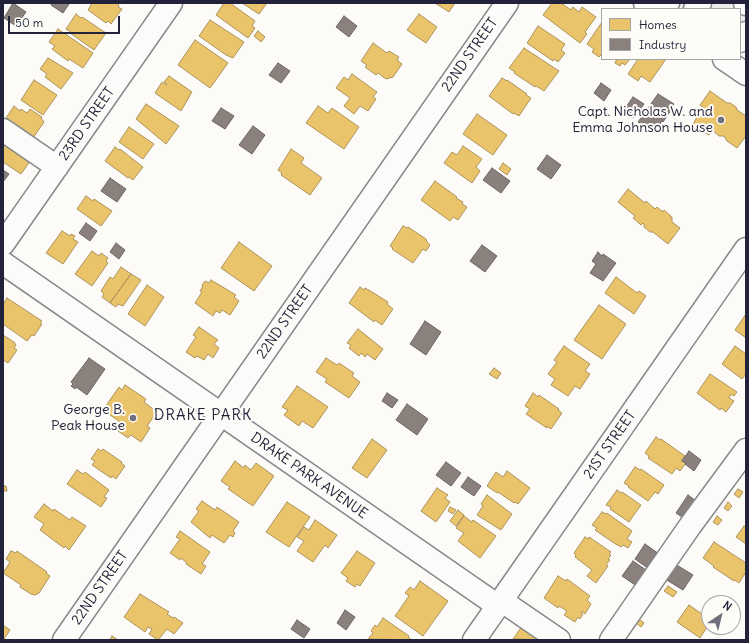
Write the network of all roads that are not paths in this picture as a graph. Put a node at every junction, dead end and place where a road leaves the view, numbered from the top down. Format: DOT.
graph roads {
  1 [pos="171,3"];
  2 [pos="507,3"];
  3 [pos="727,60"];
  4 [pos="746,74"];
  5 [pos="3,130"];
  6 [pos="57,167"];
  7 [pos="3,244"];
  8 [pos="746,249"];
  9 [pos="3,263"];
  10 [pos="221,414"];
  11 [pos="746,450"];
  12 [pos="500,603"];
  13 [pos="64,640"];
  14 [pos="474,640"];
  15 [pos="559,640"];
  16 [pos="611,640"];
  1 -- 6 [label="street, 23RD STREET"];
  2 -- 10 [label="street, 22ND STREET"];
  3 -- 4 [label="street"];
  5 -- 6 [label="street"];
  6 -- 7 [label="street, 23RD STREET"];
  8 -- 12 [label="street, 21ST STREET"];
  9 -- 10 [label="street, DRAKE PARK AVENUE"];
  10 -- 12 [label="street, DRAKE PARK AVENUE"];
  10 -- 13 [label="street, 22ND STREET"];
  11 -- 16 [label="street"];
  12 -- 14 [label="street, 21ST STREET"];
  12 -- 15 [label="street, DRAKE PARK AVENUE"];
}
